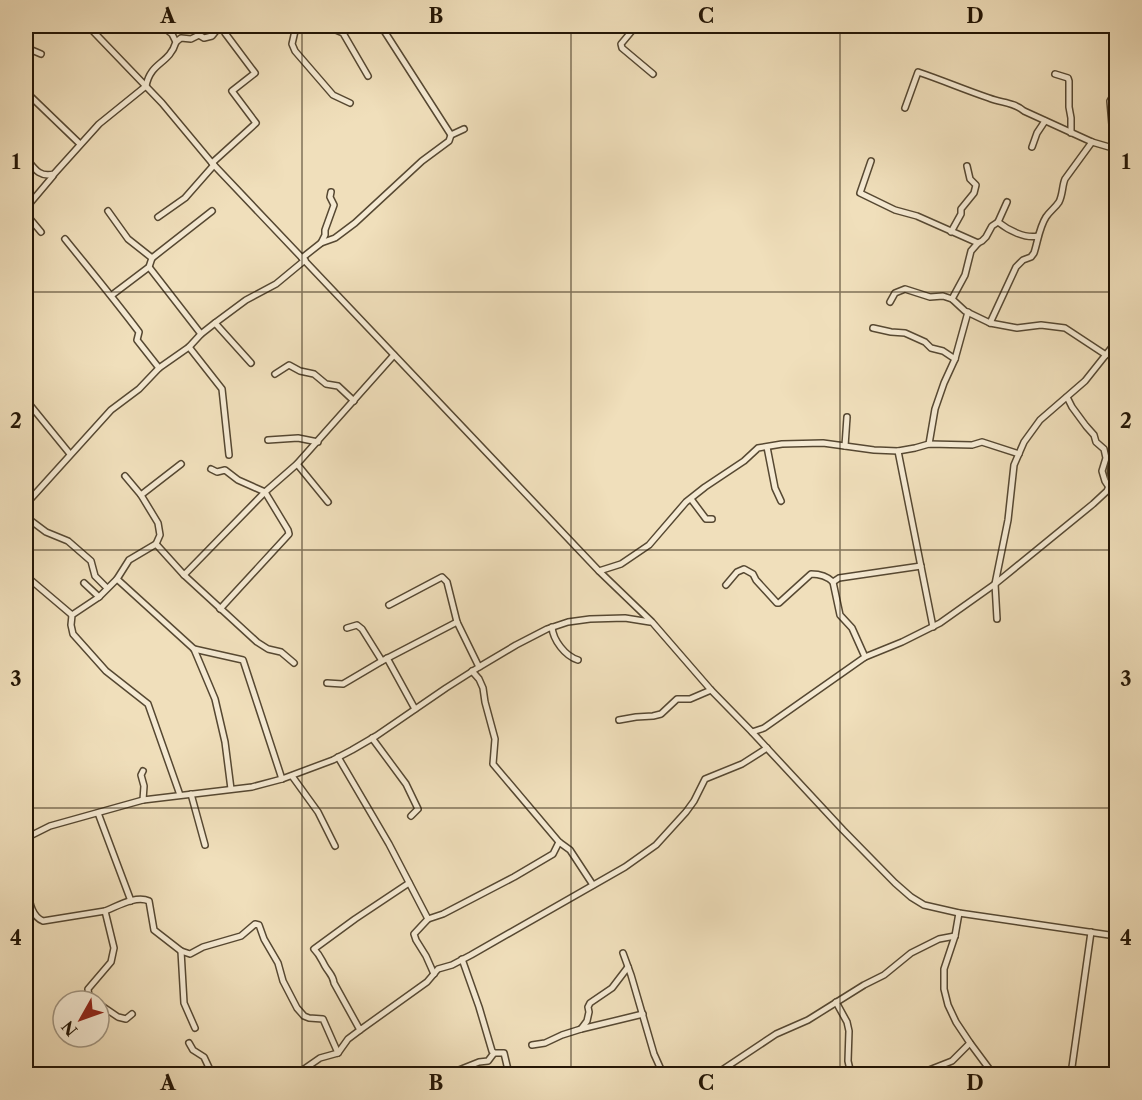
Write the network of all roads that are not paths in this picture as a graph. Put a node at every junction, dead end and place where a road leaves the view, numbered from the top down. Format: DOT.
graph roads {
  1 [pos="88,26"];
  2 [pos="162,26"];
  3 [pos="221,26"];
  4 [pos="292,26"];
  5 [pos="332,26"];
  6 [pos="381,26"];
  7 [pos="636,26"];
  8 [pos="176,42"];
  9 [pos="26,50"];
  10 [pos="41,54"];
  11 [pos="653,74"];
  12 [pos="1055,74"];
  13 [pos="368,76"];
  14 [pos="146,86"];
  15 [pos="1116,91"];
  16 [pos="26,92"];
  17 [pos="350,103"];
  18 [pos="905,108"];
  19 [pos="1045,121"];
  20 [pos="464,129"];
  21 [pos="1071,133"];
  22 [pos="452,135"];
  23 [pos="1092,142"];
  24 [pos="80,144"];
  25 [pos="1032,147"];
  26 [pos="1115,148"];
  27 [pos="26,158"];
  28 [pos="871,161"];
  29 [pos="213,164"];
  30 [pos="966,166"];
  31 [pos="54,174"];
  32 [pos="331,192"];
  33 [pos="1007,202"];
  34 [pos="108,211"];
  35 [pos="212,211"];
  36 [pos="158,217"];
  37 [pos="998,222"];
  38 [pos="41,232"];
  39 [pos="951,232"];
  40 [pos="1038,236"];
  41 [pos="65,239"];
  42 [pos="321,243"];
  43 [pos="978,243"];
  44 [pos="152,258"];
  45 [pos="303,259"];
  46 [pos="149,267"];
  47 [pos="111,295"];
  48 [pos="952,299"];
  49 [pos="890,302"];
  50 [pos="968,312"];
  51 [pos="215,323"];
  52 [pos="990,323"];
  53 [pos="873,328"];
  54 [pos="201,334"];
  55 [pos="1116,342"];
  56 [pos="189,347"];
  57 [pos="394,355"];
  58 [pos="1106,355"];
  59 [pos="955,359"];
  60 [pos="251,363"];
  61 [pos="159,368"];
  62 [pos="275,374"];
  63 [pos="1067,397"];
  64 [pos="26,400"];
  65 [pos="354,401"];
  66 [pos="847,417"];
  67 [pos="1116,423"];
  68 [pos="268,440"];
  69 [pos="318,442"];
  70 [pos="929,444"];
  71 [pos="844,446"];
  72 [pos="767,447"];
  73 [pos="898,451"];
  74 [pos="70,454"];
  75 [pos="1019,454"];
  76 [pos="230,455"];
  77 [pos="182,464"];
  78 [pos="297,464"];
  79 [pos="211,469"];
  80 [pos="125,476"];
  81 [pos="1112,485"];
  82 [pos="265,492"];
  83 [pos="141,495"];
  84 [pos="691,499"];
  85 [pos="328,501"];
  86 [pos="781,501"];
  87 [pos="26,504"];
  88 [pos="26,517"];
  89 [pos="712,519"];
  90 [pos="156,544"];
  91 [pos="921,566"];
  92 [pos="599,571"];
  93 [pos="184,575"];
  94 [pos="26,576"];
  95 [pos="117,579"];
  96 [pos="833,582"];
  97 [pos="84,583"];
  98 [pos="995,584"];
  99 [pos="726,585"];
  100 [pos="107,588"];
  101 [pos="99,597"];
  102 [pos="389,605"];
  103 [pos="220,609"];
  104 [pos="72,615"];
  105 [pos="997,618"];
  106 [pos="457,622"];
  107 [pos="652,622"];
  108 [pos="552,627"];
  109 [pos="933,627"];
  110 [pos="346,628"];
  111 [pos="194,649"];
  112 [pos="865,657"];
  113 [pos="384,659"];
  114 [pos="578,660"];
  115 [pos="294,663"];
  116 [pos="479,667"];
  117 [pos="472,671"];
  118 [pos="327,683"];
  119 [pos="711,690"];
  120 [pos="415,709"];
  121 [pos="619,720"];
  122 [pos="764,728"];
  123 [pos="752,732"];
  124 [pos="372,738"];
  125 [pos="759,740"];
  126 [pos="767,748"];
  127 [pos="338,757"];
  128 [pos="143,771"];
  129 [pos="292,776"];
  130 [pos="282,780"];
  131 [pos="231,789"];
  132 [pos="191,794"];
  133 [pos="180,795"];
  134 [pos="143,800"];
  135 [pos="98,813"];
  136 [pos="411,816"];
  137 [pos="26,838"];
  138 [pos="559,842"];
  139 [pos="205,845"];
  140 [pos="335,846"];
  141 [pos="410,883"];
  142 [pos="26,885"];
  143 [pos="593,885"];
  144 [pos="131,901"];
  145 [pos="105,911"];
  146 [pos="959,913"];
  147 [pos="428,919"];
  148 [pos="1091,932"];
  149 [pos="955,936"];
  150 [pos="1116,936"];
  151 [pos="181,951"];
  152 [pos="623,952"];
  153 [pos="462,960"];
  154 [pos="628,967"];
  155 [pos="434,974"];
  156 [pos="88,989"];
  157 [pos="836,1002"];
  158 [pos="111,1012"];
  159 [pos="132,1014"];
  160 [pos="643,1014"];
  161 [pos="195,1028"];
  162 [pos="581,1029"];
  163 [pos="360,1030"];
  164 [pos="189,1043"];
  165 [pos="969,1044"];
  166 [pos="531,1045"];
  167 [pos="338,1053"];
  168 [pos="494,1053"];
  169 [pos="212,1074"];
  170 [pos="297,1074"];
  171 [pos="436,1074"];
  172 [pos="509,1074"];
  173 [pos="663,1074"];
  174 [pos="716,1074"];
  175 [pos="851,1074"];
  176 [pos="919,1074"];
  177 [pos="993,1074"];
  178 [pos="1071,1074"];
  1 -- 14 [label="street"];
  2 -- 8 [label="street"];
  3 -- 8 [label="street"];
  3 -- 29 [label="street"];
  4 -- 17 [label="street"];
  5 -- 13 [label="street"];
  6 -- 22 [label="street"];
  7 -- 11 [label="street"];
  8 -- 14 [label="street"];
  9 -- 10 [label="street"];
  12 -- 21 [label="street"];
  14 -- 24 [label="street"];
  14 -- 29 [label="street"];
  15 -- 26 [label="street"];
  16 -- 24 [label="street"];
  18 -- 19 [label="street"];
  19 -- 21 [label="street"];
  19 -- 25 [label="street"];
  20 -- 22 [label="street"];
  21 -- 23 [label="street"];
  22 -- 42 [label="street"];
  23 -- 26 [label="street"];
  23 -- 40 [label="street"];
  24 -- 31 [label="street"];
  27 -- 31 [label="street"];
  28 -- 39 [label="street"];
  29 -- 36 [label="street"];
  29 -- 45 [label="street"];
  30 -- 39 [label="street"];
  31 -- 38 [label="street"];
  32 -- 42 [label="street"];
  33 -- 37 [label="street"];
  34 -- 44 [label="street"];
  35 -- 44 [label="street"];
  37 -- 40 [label="street"];
  37 -- 43 [label="street"];
  39 -- 43 [label="street"];
  40 -- 52 [label="street"];
  41 -- 47 [label="street"];
  42 -- 45 [label="street"];
  43 -- 48 [label="street"];
  44 -- 46 [label="street"];
  45 -- 51 [label="street"];
  45 -- 57 [label="street"];
  46 -- 47 [label="street"];
  46 -- 54 [label="street"];
  47 -- 61 [label="street"];
  48 -- 49 [label="street"];
  48 -- 50 [label="street"];
  50 -- 52 [label="street"];
  50 -- 59 [label="street"];
  51 -- 54 [label="street"];
  51 -- 60 [label="street"];
  52 -- 58 [label="street"];
  53 -- 59 [label="street"];
  54 -- 56 [label="street"];
  55 -- 58 [label="street"];
  56 -- 61 [label="street"];
  56 -- 76 [label="street"];
  57 -- 65 [label="street"];
  57 -- 92 [label="street"];
  58 -- 63 [label="street"];
  59 -- 70 [label="street"];
  61 -- 74 [label="street"];
  62 -- 65 [label="street"];
  63 -- 75 [label="street"];
  63 -- 81 [label="street"];
  64 -- 74 [label="street"];
  65 -- 69 [label="street"];
  66 -- 71 [label="street"];
  67 -- 81 [label="street"];
  68 -- 69 [label="street"];
  69 -- 78 [label="street"];
  70 -- 73 [label="street"];
  70 -- 75 [label="street"];
  71 -- 72 [label="street"];
  71 -- 73 [label="street"];
  72 -- 84 [label="street"];
  72 -- 86 [label="street"];
  73 -- 91 [label="street"];
  74 -- 87 [label="street"];
  75 -- 98 [label="street"];
  77 -- 83 [label="street"];
  78 -- 82 [label="street"];
  78 -- 85 [label="street"];
  79 -- 82 [label="street"];
  80 -- 83 [label="street"];
  81 -- 98 [label="street"];
  82 -- 93 [label="street"];
  82 -- 103 [label="street"];
  83 -- 90 [label="street"];
  84 -- 89 [label="street"];
  84 -- 92 [label="street"];
  88 -- 100 [label="street"];
  90 -- 93 [label="street"];
  90 -- 95 [label="street"];
  91 -- 96 [label="street"];
  91 -- 109 [label="street"];
  92 -- 107 [label="street"];
  93 -- 103 [label="street"];
  94 -- 104 [label="street"];
  95 -- 100 [label="street"];
  95 -- 111 [label="street"];
  96 -- 99 [label="street"];
  96 -- 112 [label="street"];
  97 -- 101 [label="street"];
  98 -- 105 [label="street"];
  98 -- 109 [label="street"];
  100 -- 101 [label="street"];
  101 -- 104 [label="street"];
  102 -- 106 [label="street"];
  103 -- 115 [label="street"];
  104 -- 133 [label="street"];
  106 -- 113 [label="street"];
  106 -- 116 [label="street"];
  107 -- 108 [label="street"];
  107 -- 119 [label="street"];
  108 -- 114 [label="street"];
  108 -- 116 [label="street"];
  109 -- 112 [label="street"];
  110 -- 113 [label="street"];
  111 -- 130 [label="street"];
  111 -- 131 [label="street"];
  112 -- 122 [label="street"];
  113 -- 118 [label="street"];
  113 -- 120 [label="street"];
  116 -- 117 [label="street"];
  117 -- 120 [label="street"];
  117 -- 138 [label="street"];
  119 -- 121 [label="street"];
  119 -- 123 [label="street"];
  120 -- 124 [label="street"];
  122 -- 123 [label="street"];
  122 -- 125 [label="street"];
  123 -- 125 [label="street"];
  124 -- 127 [label="street"];
  124 -- 136 [label="street"];
  125 -- 126 [label="street"];
  126 -- 143 [label="street"];
  126 -- 146 [label="street"];
  127 -- 129 [label="street"];
  127 -- 141 [label="street"];
  128 -- 134 [label="street"];
  129 -- 130 [label="street"];
  129 -- 140 [label="street"];
  130 -- 131 [label="street"];
  131 -- 132 [label="street"];
  132 -- 133 [label="street"];
  132 -- 139 [label="street"];
  133 -- 134 [label="street"];
  134 -- 135 [label="street"];
  135 -- 137 [label="street"];
  135 -- 144 [label="street"];
  138 -- 143 [label="street"];
  138 -- 147 [label="street"];
  141 -- 147 [label="street"];
  141 -- 163 [label="street"];
  142 -- 145 [label="street"];
  143 -- 153 [label="street"];
  144 -- 145 [label="street"];
  144 -- 151 [label="street"];
  145 -- 156 [label="street"];
  146 -- 148 [label="street"];
  146 -- 149 [label="street"];
  147 -- 155 [label="street"];
  148 -- 150 [label="street"];
  148 -- 178 [label="street"];
  149 -- 157 [label="street"];
  149 -- 165 [label="street"];
  151 -- 161 [label="street"];
  151 -- 167 [label="street"];
  152 -- 154 [label="street"];
  153 -- 155 [label="street"];
  153 -- 168 [label="street"];
  154 -- 160 [label="street"];
  154 -- 162 [label="street"];
  155 -- 163 [label="street"];
  157 -- 174 [label="street"];
  157 -- 175 [label="street"];
  158 -- 159 [label="street"];
  160 -- 162 [label="street"];
  160 -- 173 [label="street"];
  162 -- 166 [label="street"];
  163 -- 167 [label="street"];
  164 -- 169 [label="street"];
  165 -- 176 [label="street"];
  165 -- 177 [label="street"];
  167 -- 170 [label="street"];
  168 -- 171 [label="street"];
  168 -- 172 [label="street"];
}
